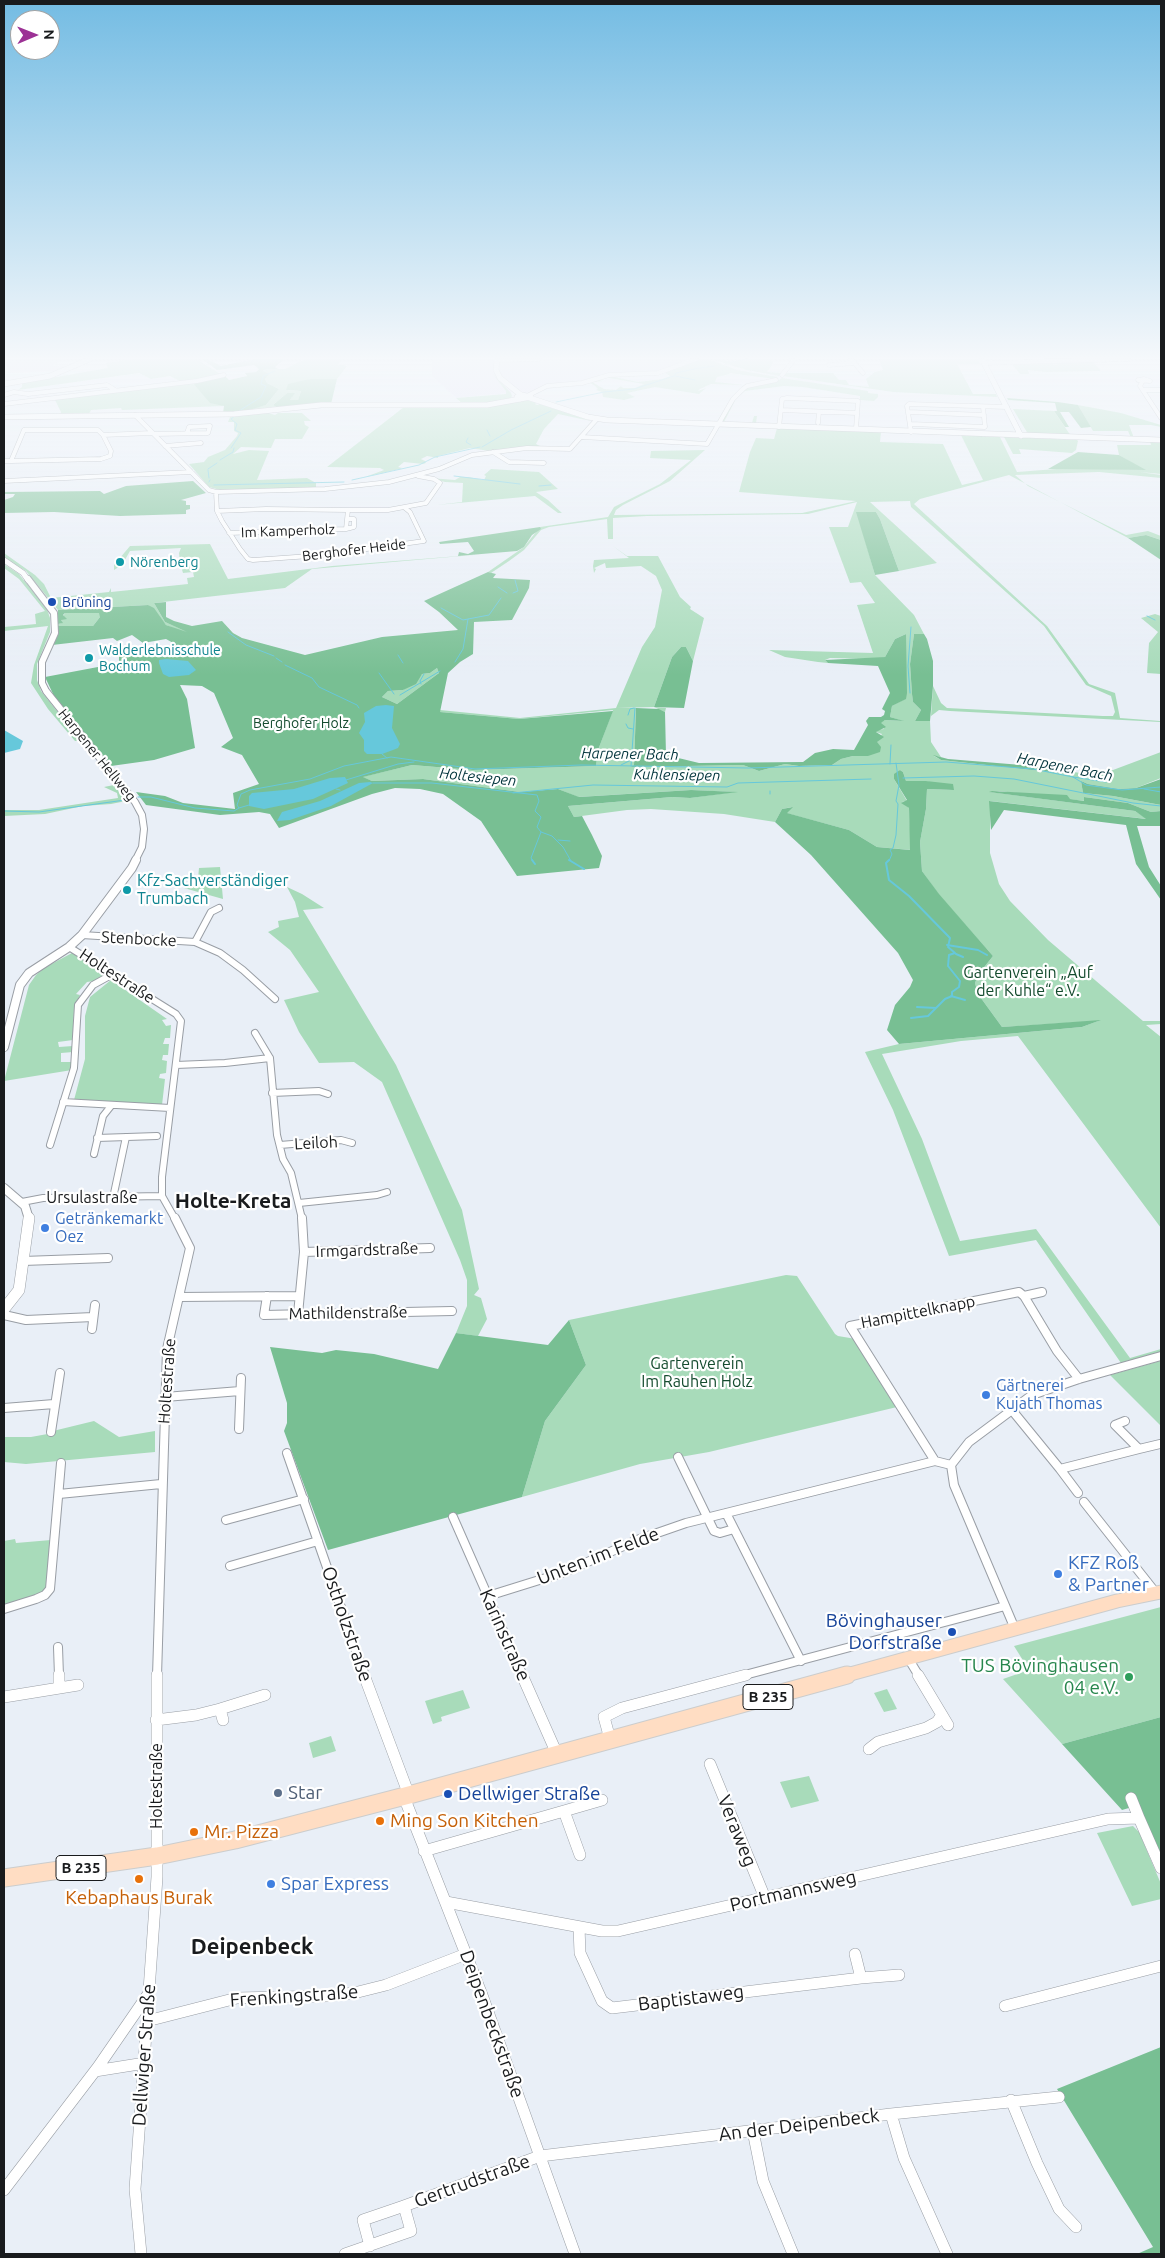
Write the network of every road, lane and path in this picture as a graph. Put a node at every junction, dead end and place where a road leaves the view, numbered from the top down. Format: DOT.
graph roads {
  1 [pos="183,464"];
  2 [pos="450,464"];
  3 [pos="191,472"];
  4 [pos="416,476"];
  5 [pos="4,481"];
  6 [pos="214,492"];
  7 [pos="405,508"];
  8 [pos="217,510"];
  9 [pos="348,510"];
  10 [pos="347,519"];
  11 [pos="346,529"];
  12 [pos="229,532"];
  13 [pos="4,560"];
  14 [pos="218,908"];
  15 [pos="82,935"];
  16 [pos="196,942"];
  17 [pos="69,948"];
  18 [pos="112,974"];
  19 [pos="275,998"];
  20 [pos="255,1033"];
  21 [pos="4,1047"];
  22 [pos="270,1058"];
  23 [pos="176,1065"];
  24 [pos="272,1093"];
  25 [pos="328,1094"];
  26 [pos="64,1102"];
  27 [pos="112,1106"];
  28 [pos="170,1108"];
  29 [pos="157,1136"];
  30 [pos="126,1137"];
  31 [pos="97,1138"];
  32 [pos="352,1143"];
  33 [pos="50,1145"];
  34 [pos="280,1145"];
  35 [pos="94,1154"];
  36 [pos="4,1188"];
  37 [pos="387,1192"];
  38 [pos="162,1196"];
  39 [pos="113,1198"];
  40 [pos="22,1202"];
  41 [pos="299,1203"];
  42 [pos="430,1248"];
  43 [pos="304,1252"];
  44 [pos="108,1258"];
  45 [pos="23,1261"];
  46 [pos="1042,1292"];
  47 [pos="267,1296"];
  48 [pos="299,1296"];
  49 [pos="1024,1296"];
  50 [pos="179,1297"];
  51 [pos="95,1305"];
  52 [pos="4,1309"];
  53 [pos="452,1311"];
  54 [pos="298,1314"];
  55 [pos="4,1315"];
  56 [pos="93,1317"];
  57 [pos="92,1329"];
  58 [pos="1161,1356"];
  59 [pos="60,1373"];
  60 [pos="241,1378"];
  61 [pos="1080,1379"];
  62 [pos="240,1391"];
  63 [pos="165,1397"];
  64 [pos="54,1404"];
  65 [pos="4,1408"];
  66 [pos="1011,1409"];
  67 [pos="1125,1421"];
  68 [pos="239,1429"];
  69 [pos="51,1432"];
  70 [pos="1160,1444"];
  71 [pos="1139,1450"];
  72 [pos="287,1452"];
  73 [pos="678,1457"];
  74 [pos="935,1461"];
  75 [pos="61,1463"];
  76 [pos="951,1465"];
  77 [pos="1060,1469"];
  78 [pos="161,1484"];
  79 [pos="1078,1493"];
  80 [pos="59,1494"];
  81 [pos="304,1499"];
  82 [pos="1084,1502"];
  83 [pos="726,1513"];
  84 [pos="453,1517"];
  85 [pos="708,1518"];
  86 [pos="226,1520"];
  87 [pos="734,1529"];
  88 [pos="318,1541"];
  89 [pos="230,1566"];
  90 [pos="1158,1592"];
  91 [pos="488,1596"];
  92 [pos="1005,1606"];
  93 [pos="4,1609"];
  94 [pos="1015,1629"];
  95 [pos="58,1648"];
  96 [pos="908,1658"];
  97 [pos="801,1661"];
  98 [pos="78,1685"];
  99 [pos="59,1688"];
  100 [pos="265,1695"];
  101 [pos="4,1696"];
  102 [pos="220,1709"];
  103 [pos="942,1715"];
  104 [pos="156,1720"];
  105 [pos="223,1720"];
  106 [pos="948,1725"];
  107 [pos="610,1739"];
  108 [pos="869,1749"];
  109 [pos="557,1754"];
  110 [pos="710,1764"];
  111 [pos="406,1796"];
  112 [pos="1131,1798"];
  113 [pos="602,1800"];
  114 [pos="564,1811"];
  115 [pos="1139,1818"];
  116 [pos="424,1851"];
  117 [pos="580,1855"];
  118 [pos="158,1856"];
  119 [pos="1161,1868"];
  120 [pos="4,1878"];
  121 [pos="765,1898"];
  122 [pos="446,1902"];
  123 [pos="579,1927"];
  124 [pos="466,1954"];
  125 [pos="856,1954"];
  126 [pos="1161,1966"];
  127 [pos="899,1975"];
  128 [pos="861,1978"];
  129 [pos="149,1993"];
  130 [pos="1005,2006"];
  131 [pos="147,2021"];
  132 [pos="144,2063"];
  133 [pos="95,2071"];
  134 [pos="1059,2096"];
  135 [pos="1011,2100"];
  136 [pos="891,2114"];
  137 [pos="753,2131"];
  138 [pos="540,2156"];
  139 [pos="4,2190"];
  140 [pos="404,2206"];
  141 [pos="1076,2227"];
  142 [pos="370,2246"];
  143 [pos="141,2254"];
  144 [pos="345,2254"];
  145 [pos="575,2254"];
  146 [pos="793,2254"];
  147 [pos="947,2254"];
  1 -- 3 [label="street"];
  2 -- 4 [label="street"];
  3 -- 5 [label="street"];
  3 -- 6 [label="street"];
  4 -- 6 [label="street"];
  4 -- 7 [label="street"];
  6 -- 8 [label="street"];
  7 -- 9 [label="street"];
  7 -- 12 [label="street, Berghofer Heide"];
  8 -- 9 [label="street, Im Kamperholz"];
  8 -- 12 [label="street"];
  9 -- 10 [label="street, Im Kamperholz"];
  10 -- 11 [label="street, Im Kamperholz"];
  10 -- 11 [label="street, Im Kamperholz"];
  11 -- 12 [label="street, Im Kamperholz"];
  13 -- 15 [label="street, Harpener Hellweg"];
  14 -- 16 [label="street, Stenbocke"];
  15 -- 16 [label="street, Stenbocke"];
  15 -- 17 [label="street, Harpener Hellweg"];
  16 -- 19 [label="street, Stenbocke"];
  17 -- 18 [label="street, Holtestraße"];
  17 -- 21 [label="street, Harpener Hellweg"];
  18 -- 23 [label="street, Holtestraße"];
  18 -- 26 [label="street"];
  20 -- 22 [label="street"];
  22 -- 23 [label="street"];
  22 -- 24 [label="street"];
  23 -- 28 [label="street, Holtestraße"];
  24 -- 25 [label="street"];
  24 -- 34 [label="street"];
  26 -- 27 [label="street"];
  26 -- 33 [label="street"];
  27 -- 28 [label="street"];
  27 -- 31 [label="street"];
  28 -- 38 [label="street, Holtestraße"];
  29 -- 30 [label="street"];
  30 -- 31 [label="street"];
  30 -- 39 [label="street"];
  31 -- 35 [label="street"];
  32 -- 34 [label="street, Leiloh"];
  34 -- 41 [label="street"];
  36 -- 40 [label="street"];
  37 -- 41 [label="street"];
  38 -- 39 [label="street, Ursulastraße"];
  38 -- 50 [label="street, Holtestraße"];
  39 -- 40 [label="street, Ursulastraße"];
  40 -- 45 [label="street"];
  41 -- 43 [label="street"];
  42 -- 43 [label="street, Irmgardstraße"];
  43 -- 48 [label="street"];
  44 -- 45 [label="street"];
  45 -- 52 [label="street"];
  46 -- 49 [label="street, Hampittelknapp"];
  47 -- 48 [label="street, Mathildenstraße"];
  47 -- 50 [label="street, Mathildenstraße"];
  47 -- 54 [label="street, Mathildenstraße"];
  48 -- 54 [label="street"];
  49 -- 61 [label="street"];
  49 -- 74 [label="street, Hampittelknapp"];
  50 -- 63 [label="street, Holtestraße"];
  51 -- 56 [label="street"];
  53 -- 54 [label="street, Mathildenstraße"];
  55 -- 56 [label="street"];
  56 -- 57 [label="street"];
  58 -- 61 [label="street"];
  59 -- 64 [label="street"];
  60 -- 62 [label="street"];
  61 -- 66 [label="street"];
  62 -- 63 [label="street"];
  62 -- 68 [label="street"];
  63 -- 78 [label="street, Holtestraße"];
  64 -- 65 [label="street"];
  64 -- 69 [label="street"];
  66 -- 76 [label="street"];
  66 -- 77 [label="street"];
  67 -- 71 [label="street"];
  70 -- 71 [label="street"];
  71 -- 77 [label="street"];
  72 -- 81 [label="street, Ostholzstraße"];
  73 -- 85 [label="street"];
  74 -- 76 [label="street, Unten im Felde"];
  74 -- 83 [label="street, Unten im Felde"];
  75 -- 80 [label="street"];
  76 -- 92 [label="street"];
  77 -- 79 [label="street"];
  78 -- 80 [label="street"];
  78 -- 104 [label="street, Holtestraße"];
  80 -- 93 [label="street"];
  81 -- 86 [label="street"];
  81 -- 88 [label="street, Ostholzstraße"];
  82 -- 90 [label="street"];
  83 -- 85 [label="street, Unten im Felde"];
  83 -- 87 [label="street"];
  84 -- 91 [label="street, Karinstraße"];
  85 -- 87 [label="street"];
  85 -- 91 [label="street, Unten im Felde"];
  87 -- 97 [label="street"];
  88 -- 89 [label="street"];
  88 -- 111 [label="street, Ostholzstraße"];
  90 -- 94 [label="main road, B 235"];
  91 -- 109 [label="street, Karinstraße"];
  92 -- 94 [label="street"];
  92 -- 97 [label="street"];
  94 -- 96 [label="main road, B 235"];
  95 -- 99 [label="street"];
  96 -- 103 [label="street"];
  96 -- 107 [label="main road, B 235"];
  97 -- 107 [label="street"];
  98 -- 99 [label="street"];
  99 -- 101 [label="street"];
  100 -- 102 [label="street"];
  102 -- 104 [label="street"];
  102 -- 105 [label="street"];
  103 -- 106 [label="street"];
  103 -- 108 [label="street"];
  104 -- 118 [label="street, Holtestraße"];
  107 -- 109 [label="main road, B 235"];
  109 -- 111 [label="main road, B 235"];
  110 -- 121 [label="street, Veraweg"];
  111 -- 116 [label="street, Deipenbeckstraße"];
  111 -- 118 [label="main road, B 235"];
  112 -- 115 [label="street"];
  113 -- 114 [label="street"];
  114 -- 116 [label="street"];
  114 -- 117 [label="street"];
  115 -- 119 [label="street"];
  115 -- 121 [label="street, Portmannsweg"];
  116 -- 122 [label="street, Deipenbeckstraße"];
  118 -- 120 [label="main road, B 235"];
  118 -- 129 [label="street, Dellwiger Straße"];
  121 -- 123 [label="street, Portmannsweg"];
  122 -- 123 [label="street, Portmannsweg"];
  122 -- 124 [label="street, Deipenbeckstraße"];
  123 -- 128 [label="street, Baptistaweg"];
  124 -- 131 [label="street, Frenkingstraße"];
  124 -- 138 [label="street, Deipenbeckstraße"];
  125 -- 128 [label="street"];
  126 -- 130 [label="street"];
  127 -- 128 [label="street, Baptistaweg"];
  129 -- 131 [label="street, Dellwiger Straße"];
  129 -- 133 [label="street"];
  131 -- 132 [label="street, Dellwiger Straße"];
  132 -- 133 [label="street"];
  132 -- 143 [label="street, Dellwiger Straße"];
  133 -- 139 [label="street"];
  134 -- 135 [label="street, An der Deipenbeck"];
  135 -- 136 [label="street, An der Deipenbeck"];
  135 -- 141 [label="street"];
  136 -- 137 [label="street, An der Deipenbeck"];
  136 -- 147 [label="street"];
  137 -- 138 [label="street, An der Deipenbeck"];
  137 -- 146 [label="street"];
  138 -- 140 [label="street, Gertrudstraße"];
  138 -- 145 [label="street, Deipenbeckstraße"];
  140 -- 142 [label="street, Gertrudstraße"];
  140 -- 142 [label="street, Gertrudstraße"];
  142 -- 144 [label="street, Gertrudstraße"];
}
